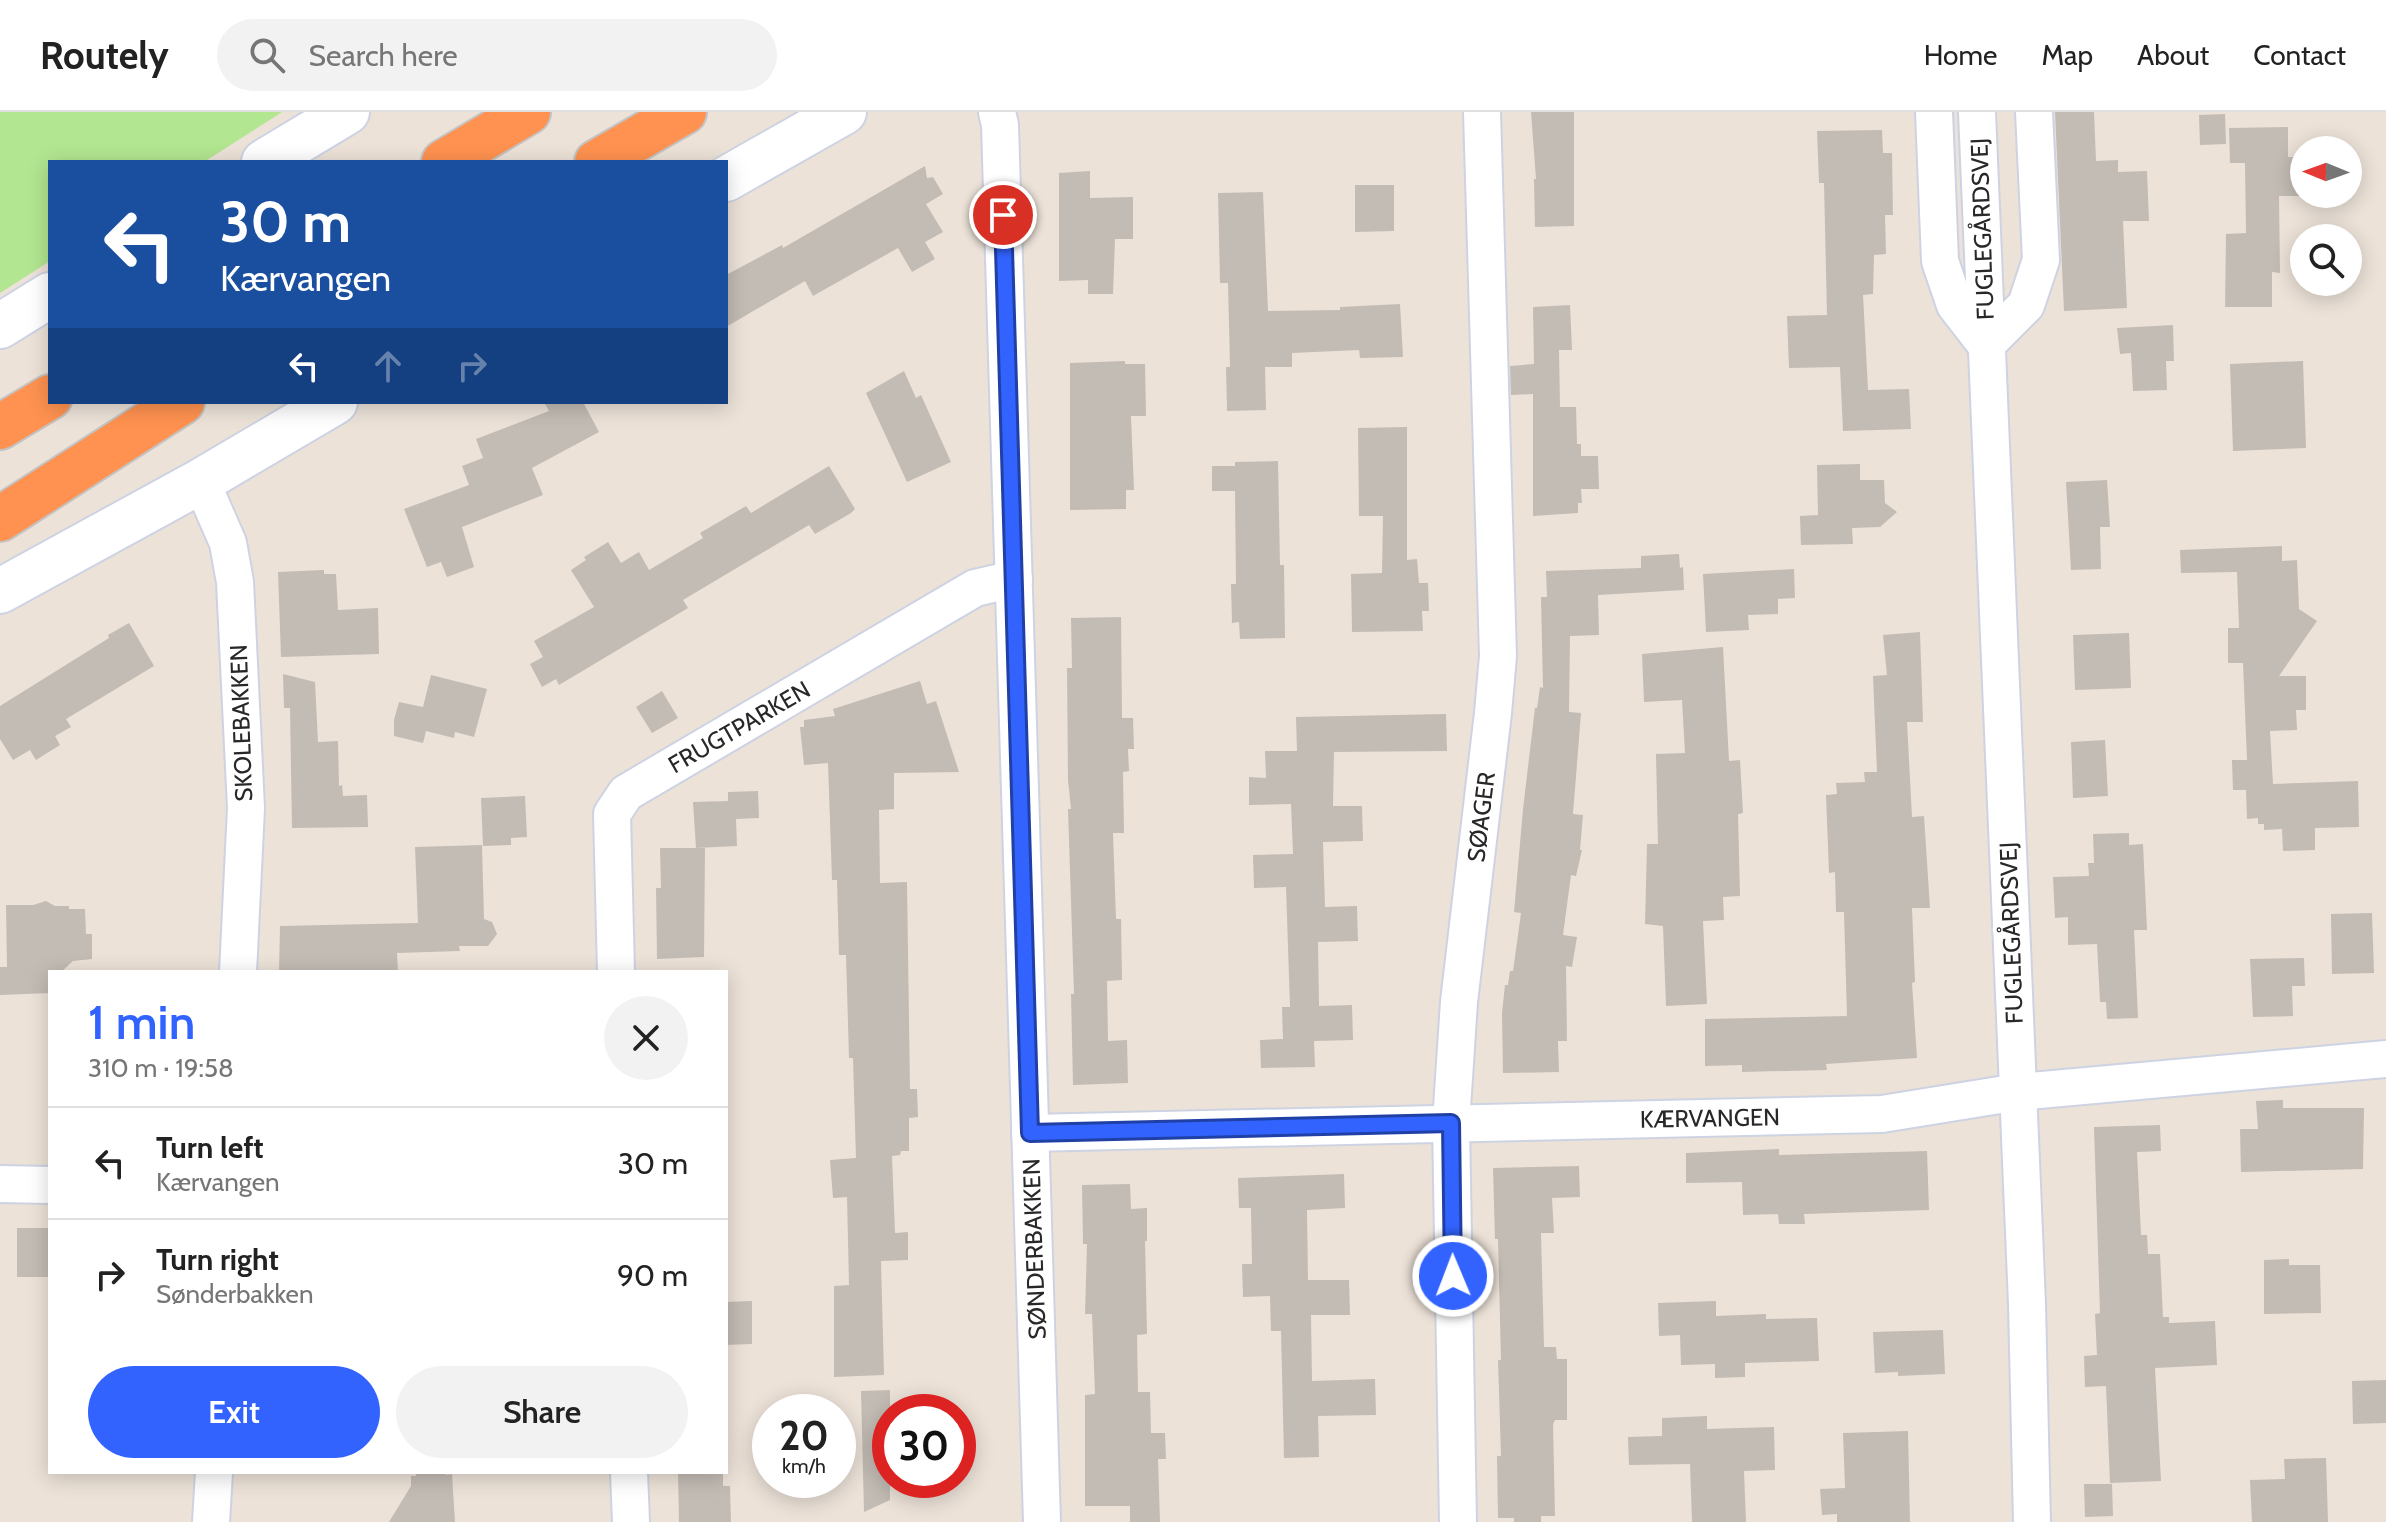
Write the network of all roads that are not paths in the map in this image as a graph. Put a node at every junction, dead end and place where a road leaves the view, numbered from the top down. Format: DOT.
graph roads {
  1 [pos="347,112"];
  2 [pos="528,112"];
  3 [pos="684,112"];
  4 [pos="844,112"];
  5 [pos="997,112"];
  6 [pos="1482,112"];
  7 [pos="1934,112"];
  8 [pos="1977,112"];
  9 [pos="2034,112"];
  10 [pos="267,160"];
  11 [pos="447,160"];
  12 [pos="600,160"];
  13 [pos="728,178"];
  14 [pos="48,296"];
  15 [pos="0,326"];
  16 [pos="1986,345"];
  17 [pos="48,398"];
  18 [pos="179,404"];
  19 [pos="332,404"];
  20 [pos="3,422"];
  21 [pos="201,481"];
  22 [pos="0,519"];
  23 [pos="1014,579"];
  24 [pos="0,591"];
  25 [pos="238,970"];
  26 [pos="616,970"];
  27 [pos="2386,1059"];
  28 [pos="2018,1092"];
  29 [pos="1451,1123"];
  30 [pos="1030,1133"];
  31 [pos="0,1184"];
  32 [pos="48,1185"];
  33 [pos="214,1474"];
  34 [pos="629,1474"];
  35 [pos="211,1522"];
  36 [pos="631,1522"];
  37 [pos="1042,1522"];
  38 [pos="1458,1522"];
  39 [pos="2032,1522"];
  1 -- 10 [label="street"];
  2 -- 11 [label="highway"];
  3 -- 12 [label="highway"];
  4 -- 13 [label="street"];
  5 -- 23 [label="street, SØNDERBAKKEN"];
  6 -- 29 [label="street, SØAGER"];
  7 -- 16 [label="street, FUGLEGÅRDSVEJ"];
  8 -- 16 [label="street, FUGLEGÅRDSVEJ"];
  9 -- 16 [label="street, FUGLEGÅRDSVEJ"];
  14 -- 15 [label="street"];
  16 -- 28 [label="street, FUGLEGÅRDSVEJ"];
  17 -- 20 [label="highway"];
  18 -- 22 [label="highway"];
  19 -- 21 [label="street"];
  21 -- 24 [label="street"];
  21 -- 25 [label="street, SKOLEBAKKEN"];
  23 -- 26 [label="street, FRUGTPARKEN"];
  23 -- 30 [label="street, SØNDERBAKKEN"];
  27 -- 28 [label="street, KÆRVANGEN"];
  28 -- 29 [label="street, KÆRVANGEN"];
  28 -- 39 [label="street, FUGLEGÅRDSVEJ"];
  29 -- 30 [label="street, KÆRVANGEN"];
  29 -- 38 [label="street, SØAGER"];
  30 -- 37 [label="street, SØNDERBAKKEN"];
  31 -- 32 [label="street"];
  33 -- 35 [label="street"];
  34 -- 36 [label="street"];
}
